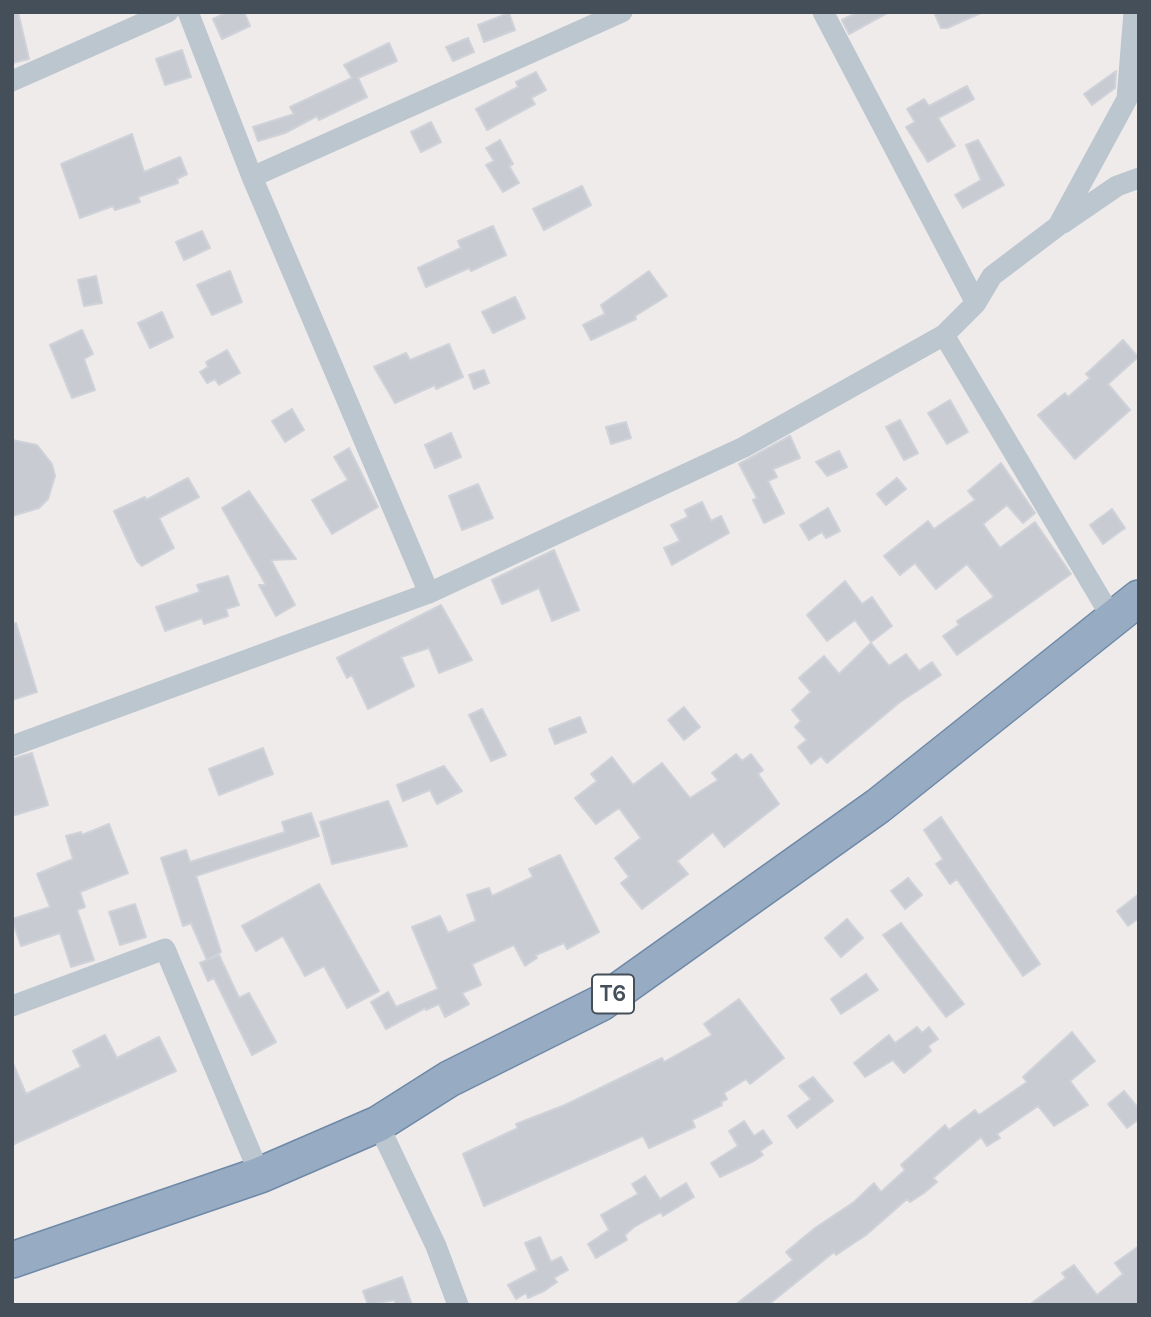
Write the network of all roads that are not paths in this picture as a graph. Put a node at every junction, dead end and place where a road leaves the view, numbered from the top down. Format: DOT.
graph roads {
  1 [pos="167,12"];
  2 [pos="188,12"];
  3 [pos="622,12"];
  4 [pos="823,12"];
  5 [pos="1134,12"];
  6 [pos="12,81"];
  7 [pos="252,177"];
  8 [pos="1139,178"];
  9 [pos="1058,226"];
  10 [pos="976,303"];
  11 [pos="944,335"];
  12 [pos="429,593"];
  13 [pos="1125,608"];
  14 [pos="12,746"];
  15 [pos="12,1006"];
  16 [pos="378,1124"];
  17 [pos="260,1175"];
  18 [pos="12,1260"];
  19 [pos="458,1305"];
  1 -- 6 [label="street"];
  2 -- 7 [label="street"];
  3 -- 7 [label="street"];
  4 -- 10 [label="street"];
  5 -- 9 [label="street"];
  7 -- 12 [label="street"];
  8 -- 9 [label="street"];
  9 -- 10 [label="street"];
  10 -- 11 [label="street"];
  11 -- 12 [label="street"];
  11 -- 13 [label="street"];
  12 -- 14 [label="street"];
  13 -- 16 [label="highway, T6"];
  15 -- 17 [label="street"];
  16 -- 17 [label="highway, T6"];
  16 -- 19 [label="street"];
  17 -- 18 [label="highway, T6"];
}
